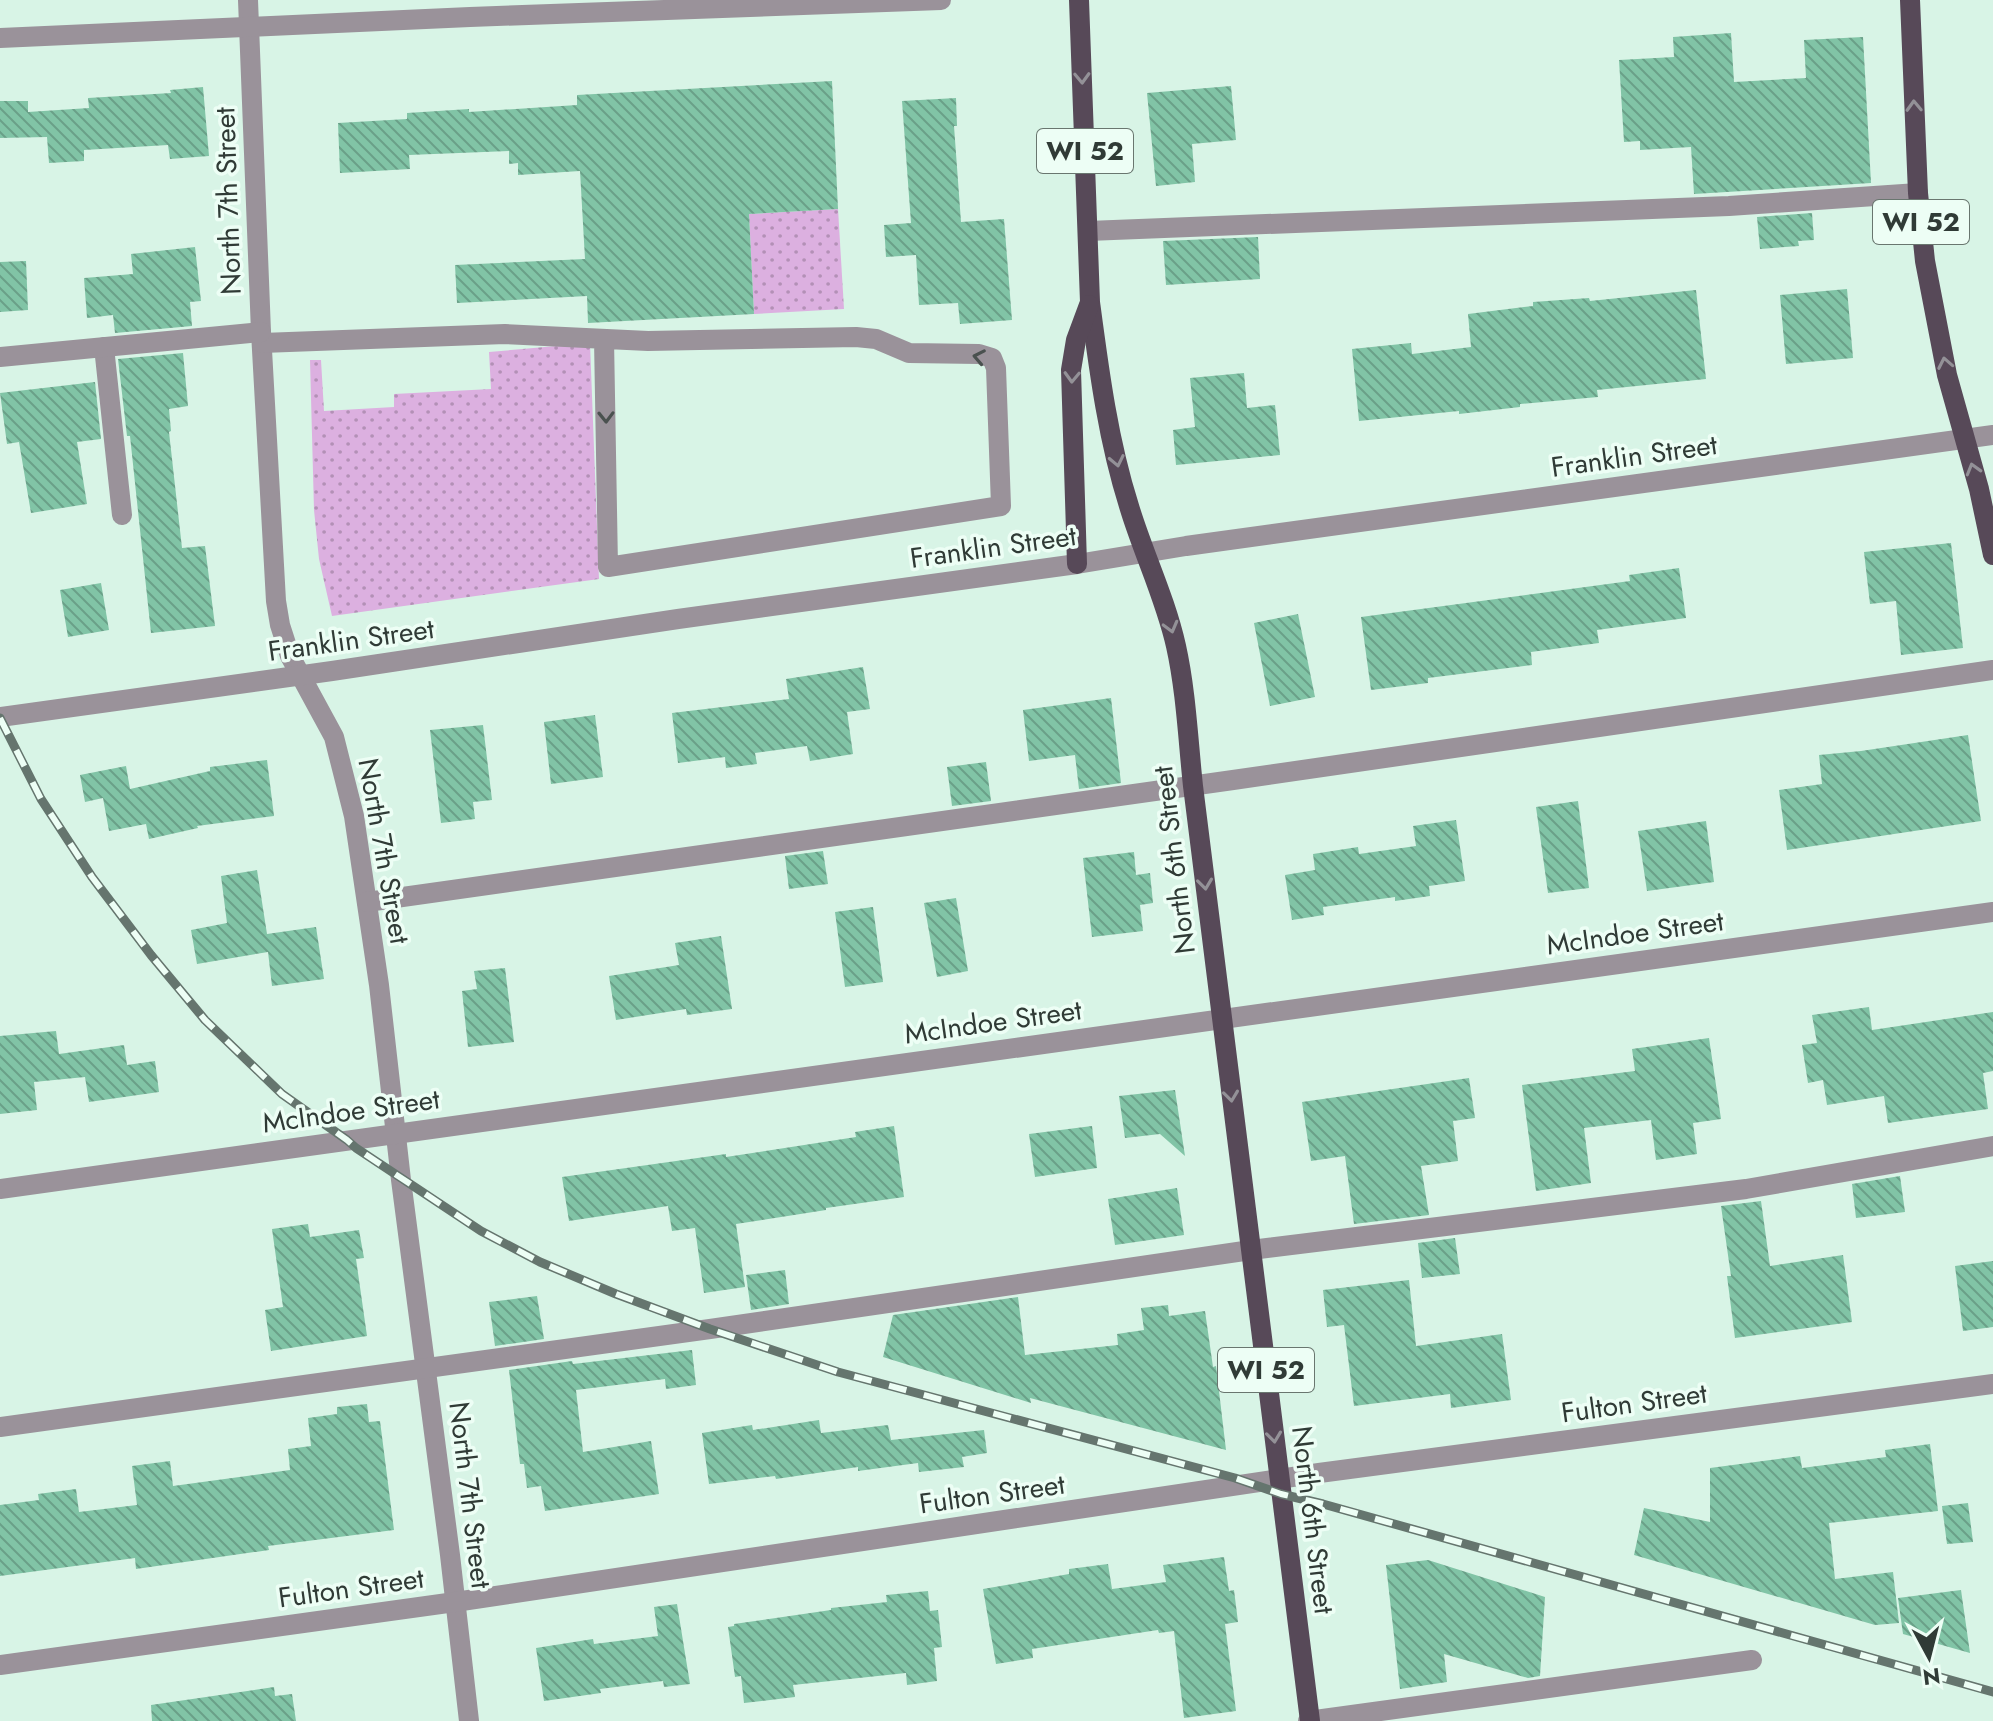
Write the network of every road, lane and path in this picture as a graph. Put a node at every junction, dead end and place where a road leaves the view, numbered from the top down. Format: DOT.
graph roads {
  1 [pos="248,0"];
  2 [pos="941,0"];
  3 [pos="1079,0"];
  4 [pos="1910,0"];
  5 [pos="249,26"];
  6 [pos="0,38"];
  7 [pos="1918,193"];
  8 [pos="1088,231"];
  9 [pos="1090,302"];
  10 [pos="262,338"];
  11 [pos="604,339"];
  12 [pos="104,347"];
  13 [pos="0,357"];
  14 [pos="1993,435"];
  15 [pos="1965,439"];
  16 [pos="122,515"];
  17 [pos="1146,553"];
  18 [pos="1993,555"];
  19 [pos="1077,564"];
  20 [pos="1993,670"];
  21 [pos="300,675"];
  22 [pos="0,717"];
  23 [pos="1193,786"];
  24 [pos="367,902"];
  25 [pos="1993,912"];
  26 [pos="1222,1018"];
  27 [pos="396,1133"];
  28 [pos="1993,1146"];
  29 [pos="0,1189"];
  30 [pos="1251,1250"];
  31 [pos="426,1368"];
  32 [pos="1993,1384"];
  33 [pos="0,1427"];
  34 [pos="1280,1479"];
  35 [pos="455,1602"];
  36 [pos="1752,1660"];
  37 [pos="0,1665"];
  38 [pos="469,1721"];
  39 [pos="1309,1721"];
  1 -- 5 [label="street, North 7th Street"];
  2 -- 5 [label="street"];
  3 -- 8 [label="main road, North 6th Street / WI 52, one-way"];
  7 -- 4 [label="main road, WI 52, one-way"];
  5 -- 6 [label="street"];
  5 -- 10 [label="street, North 7th Street"];
  7 -- 8 [label="street"];
  15 -- 7 [label="main road, WI 52, one-way"];
  8 -- 9 [label="main road, North 6th Street / WI 52"];
  9 -- 17 [label="main road, North 6th Street / WI 52, one-way"];
  9 -- 19 [label="main road, one-way"];
  10 -- 11 [label="street"];
  10 -- 12 [label="street"];
  10 -- 21 [label="street, North 7th Street"];
  11 -- 11 [label="street, one-way"];
  12 -- 13 [label="street"];
  12 -- 16 [label="street"];
  14 -- 15 [label="street, Franklin Street"];
  15 -- 17 [label="street, Franklin Street"];
  18 -- 15 [label="main road, WI 52, one-way"];
  17 -- 19 [label="street, Franklin Street"];
  17 -- 23 [label="main road, North 6th Street / WI 52, one-way"];
  19 -- 21 [label="street, Franklin Street"];
  20 -- 23 [label="street"];
  21 -- 22 [label="street, Franklin Street"];
  21 -- 24 [label="street, North 7th Street"];
  23 -- 24 [label="street"];
  23 -- 26 [label="main road, North 6th Street / WI 52, one-way"];
  24 -- 27 [label="street, North 7th Street"];
  25 -- 26 [label="street, McIndoe Street"];
  26 -- 27 [label="street, McIndoe Street"];
  26 -- 30 [label="main road, North 6th Street / WI 52, one-way"];
  27 -- 29 [label="street, McIndoe Street"];
  27 -- 31 [label="street, North 7th Street"];
  28 -- 30 [label="street"];
  30 -- 31 [label="street"];
  30 -- 34 [label="main road, North 6th Street / WI 52, one-way"];
  31 -- 33 [label="street"];
  31 -- 35 [label="street, North 7th Street"];
  32 -- 34 [label="street, Fulton Street"];
  34 -- 35 [label="street, Fulton Street"];
  34 -- 39 [label="main road, North 6th Street / WI 52"];
  35 -- 37 [label="street, Fulton Street"];
  35 -- 38 [label="street, North 7th Street"];
  36 -- 39 [label="street"];
}
